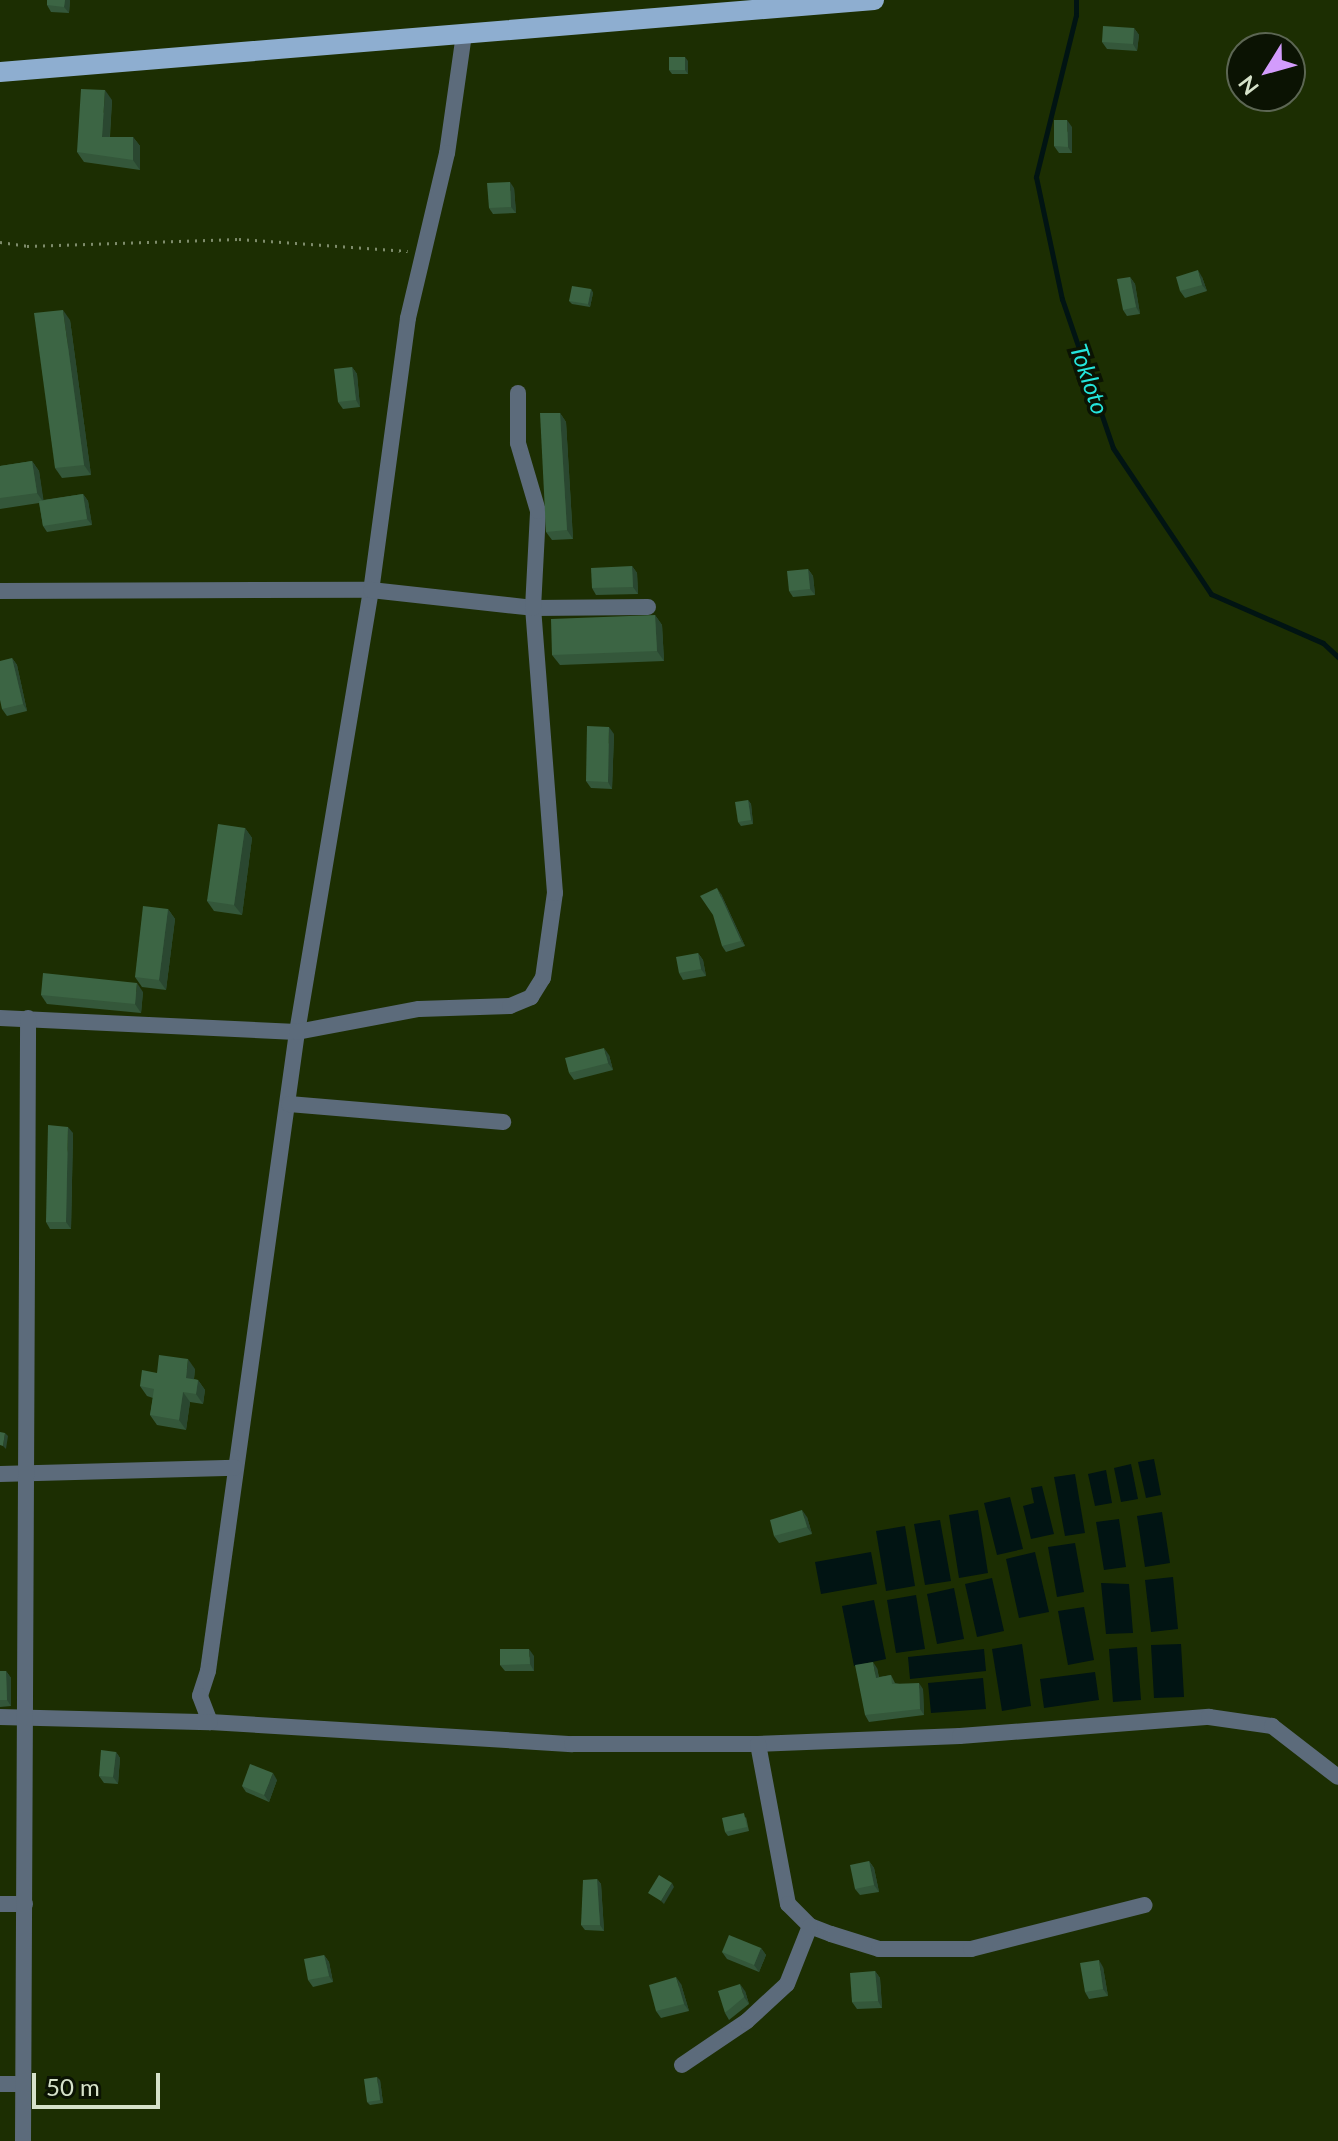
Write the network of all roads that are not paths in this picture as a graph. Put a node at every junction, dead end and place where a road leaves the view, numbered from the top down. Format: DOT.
graph roads {
  1 [pos="870,0"];
  2 [pos="464,34"];
  3 [pos="0,72"];
  4 [pos="518,393"];
  5 [pos="371,590"];
  6 [pos="0,591"];
  7 [pos="648,607"];
  8 [pos="533,608"];
  9 [pos="0,1018"];
  10 [pos="28,1018"];
  11 [pos="297,1032"];
  12 [pos="289,1104"];
  13 [pos="503,1122"];
  14 [pos="235,1468"];
  15 [pos="0,1474"];
  16 [pos="27,1474"];
  17 [pos="0,1717"];
  18 [pos="27,1718"];
  19 [pos="210,1722"];
  20 [pos="758,1744"];
  21 [pos="1338,1777"];
  22 [pos="0,1904"];
  23 [pos="25,1904"];
  24 [pos="1145,1905"];
  25 [pos="810,1926"];
  26 [pos="682,2065"];
  27 [pos="0,2084"];
  28 [pos="23,2084"];
  29 [pos="23,2141"];
  1 -- 2 [label="main road"];
  2 -- 3 [label="main road"];
  2 -- 5 [label="street"];
  4 -- 8 [label="street"];
  5 -- 6 [label="street"];
  5 -- 8 [label="street"];
  5 -- 11 [label="street"];
  7 -- 8 [label="street"];
  8 -- 11 [label="street"];
  9 -- 10 [label="street"];
  10 -- 11 [label="street"];
  10 -- 16 [label="street"];
  11 -- 12 [label="street"];
  12 -- 13 [label="street"];
  12 -- 14 [label="street"];
  14 -- 16 [label="street"];
  14 -- 19 [label="street"];
  15 -- 16 [label="street"];
  16 -- 18 [label="street"];
  17 -- 18 [label="street"];
  18 -- 19 [label="street"];
  18 -- 23 [label="street"];
  19 -- 20 [label="street"];
  20 -- 21 [label="street"];
  20 -- 25 [label="street"];
  22 -- 23 [label="street"];
  23 -- 28 [label="street"];
  24 -- 25 [label="street"];
  25 -- 26 [label="street"];
  27 -- 28 [label="street"];
  28 -- 29 [label="street"];
}
